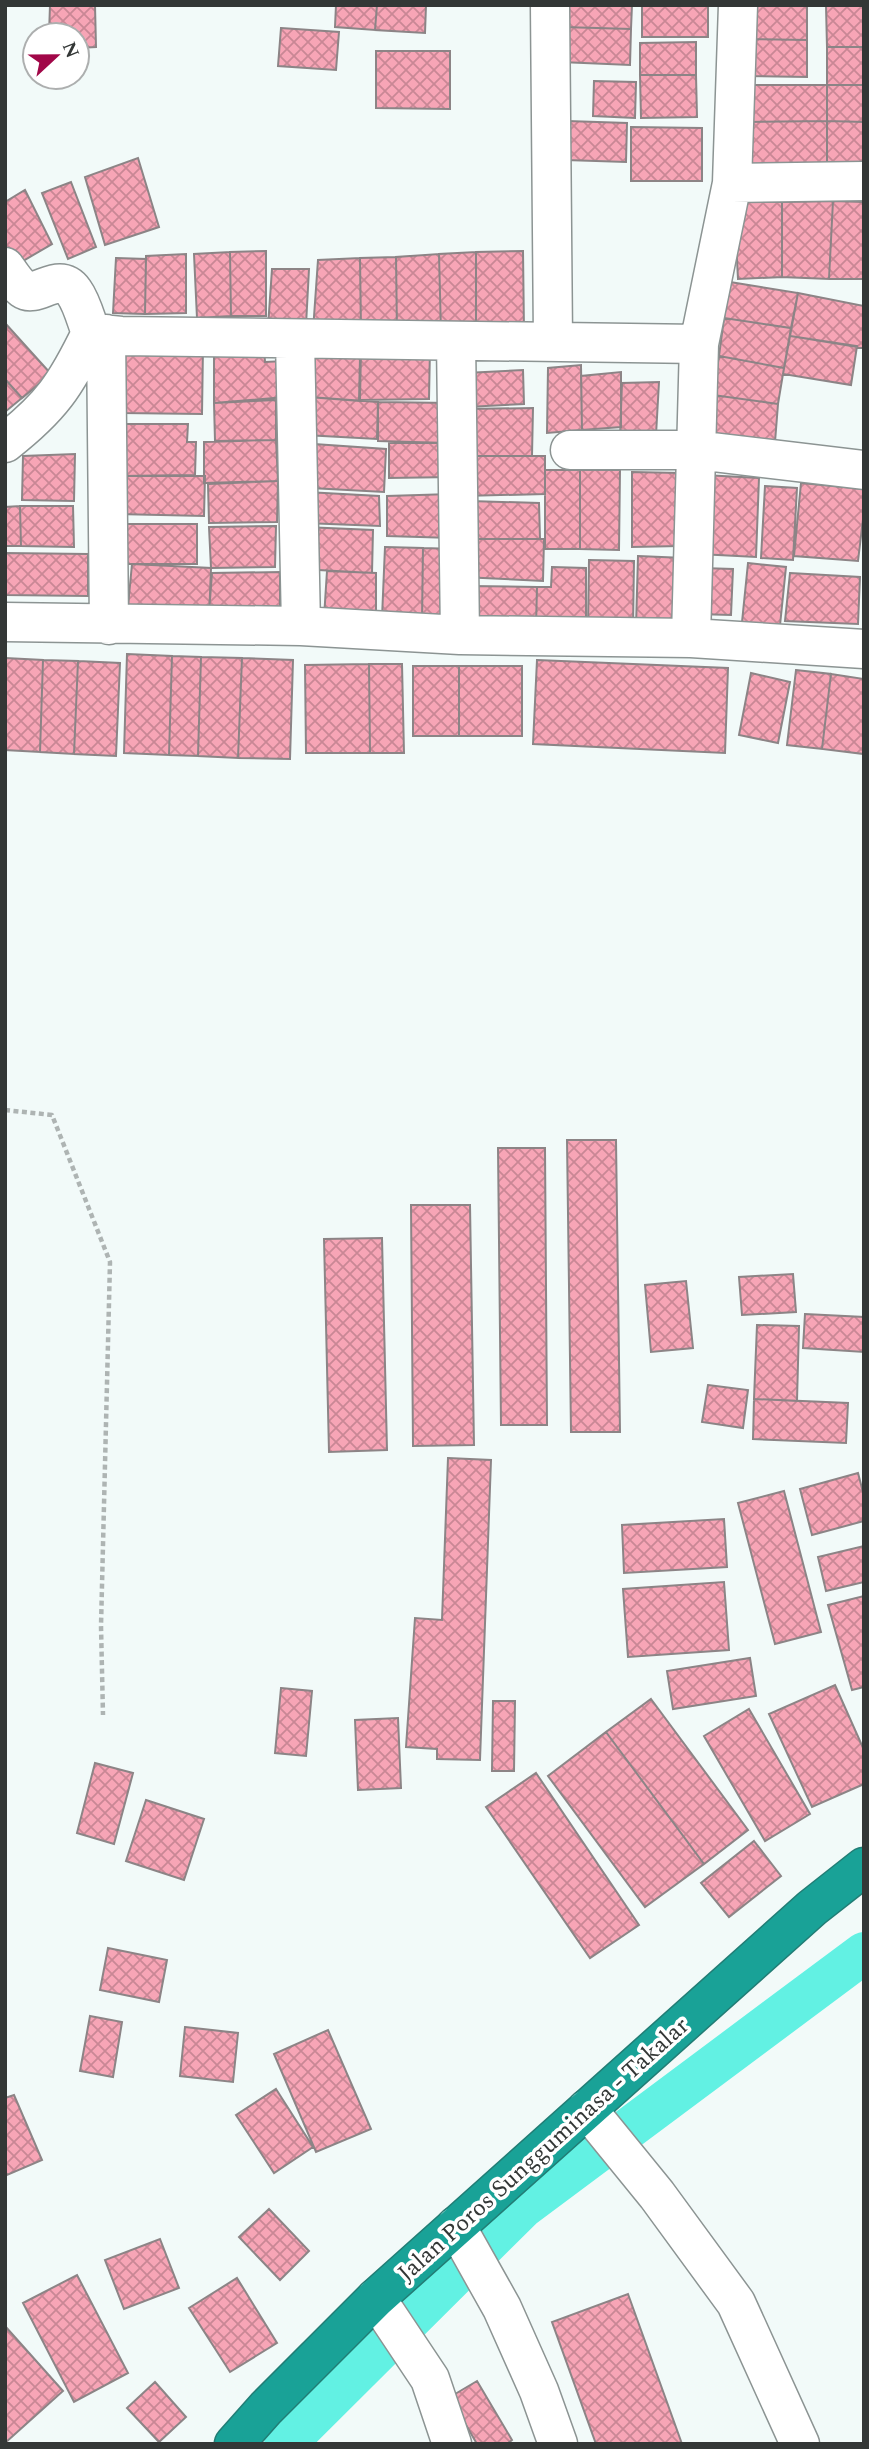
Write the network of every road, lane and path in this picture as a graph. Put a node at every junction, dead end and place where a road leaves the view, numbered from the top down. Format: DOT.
graph roads {
  1 [pos="551,5"];
  2 [pos="738,5"];
  3 [pos="864,181"];
  4 [pos="732,183"];
  5 [pos="5,267"];
  6 [pos="99,334"];
  7 [pos="295,339"];
  8 [pos="456,341"];
  9 [pos="553,341"];
  10 [pos="699,344"];
  11 [pos="5,443"];
  12 [pos="570,450"];
  13 [pos="696,450"];
  14 [pos="864,470"];
  15 [pos="5,622"];
  16 [pos="109,625"];
  17 [pos="301,626"];
  18 [pos="460,635"];
  19 [pos="691,638"];
  20 [pos="864,649"];
  21 [pos="5,1110"];
  22 [pos="103,1715"];
  23 [pos="864,1867"];
  24 [pos="597,2122"];
  25 [pos="461,2236"];
  26 [pos="383,2310"];
  27 [pos="234,2444"];
  28 [pos="452,2444"];
  29 [pos="558,2444"];
  30 [pos="800,2444"];
  1 -- 9 [label="street"];
  2 -- 4 [label="street"];
  3 -- 4 [label="street"];
  4 -- 10 [label="street"];
  5 -- 6 [label="street"];
  6 -- 7 [label="street"];
  6 -- 11 [label="street"];
  6 -- 16 [label="street"];
  7 -- 8 [label="street"];
  7 -- 17 [label="street"];
  8 -- 9 [label="street"];
  8 -- 18 [label="street"];
  9 -- 10 [label="street"];
  10 -- 13 [label="street"];
  12 -- 13 [label="street"];
  13 -- 14 [label="street"];
  13 -- 19 [label="street"];
  15 -- 16 [label="street"];
  16 -- 17 [label="street"];
  17 -- 18 [label="street"];
  18 -- 19 [label="street"];
  19 -- 20 [label="street"];
  21 -- 22 [label="path"];
  23 -- 24 [label="highway, Jalan Poros Sungguminasa - Takalar"];
  24 -- 25 [label="highway, Jalan Poros Sungguminasa - Takalar"];
  24 -- 30 [label="street"];
  25 -- 26 [label="highway, Jalan Poros Sungguminasa - Takalar"];
  25 -- 29 [label="street"];
  26 -- 27 [label="highway, Jalan Poros Sungguminasa - Takalar"];
  26 -- 28 [label="street"];
}
